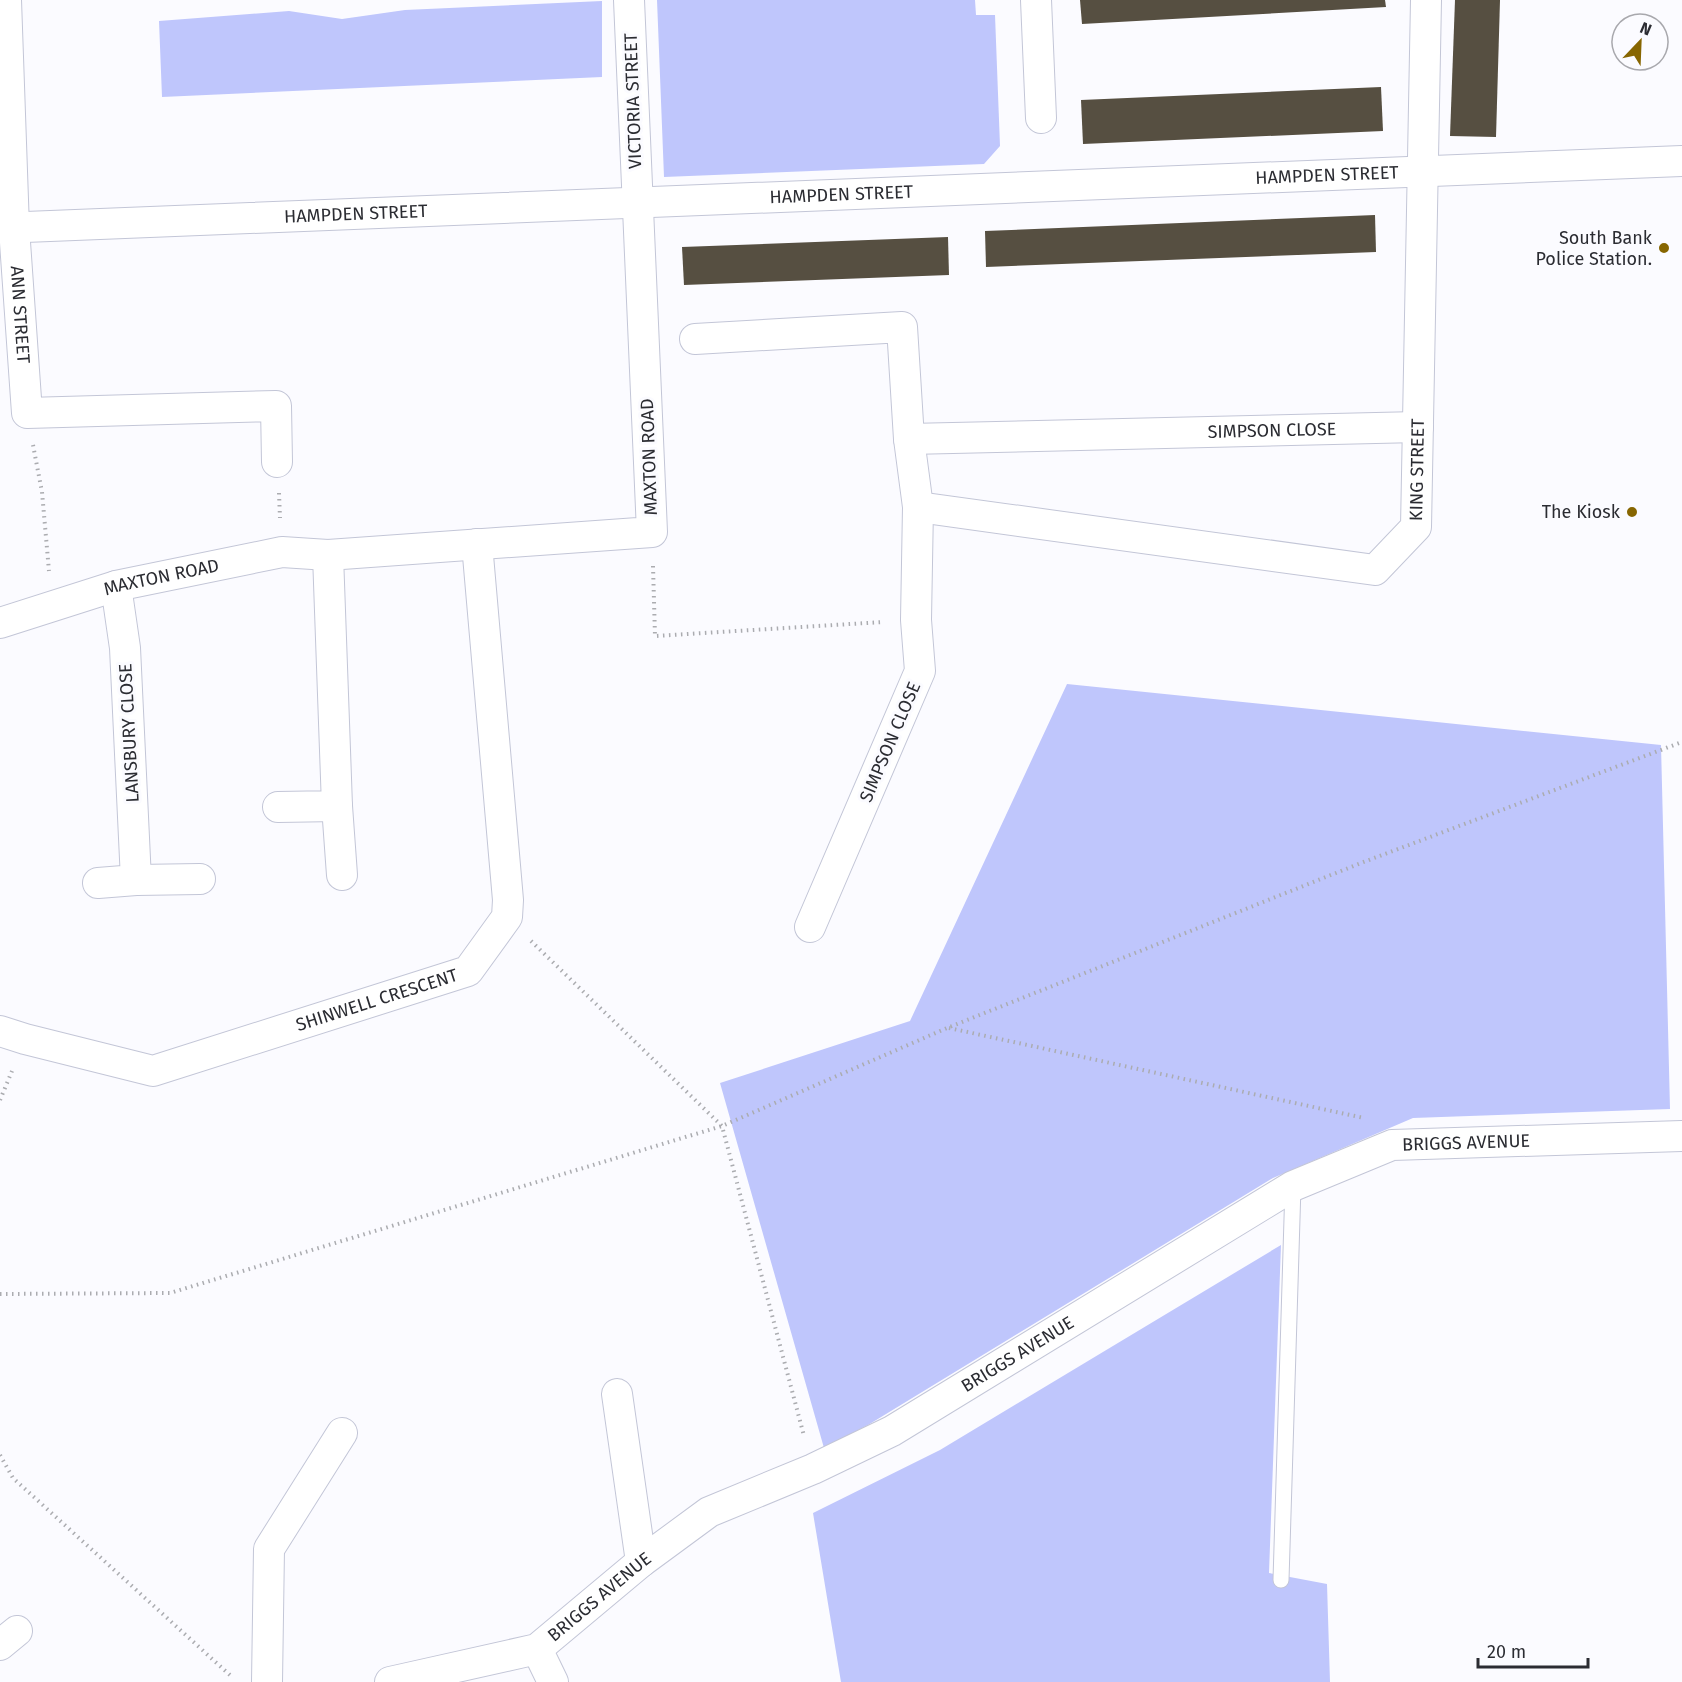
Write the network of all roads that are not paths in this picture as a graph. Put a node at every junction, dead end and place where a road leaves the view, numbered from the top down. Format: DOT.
graph roads {
  1 [pos="6,0"];
  2 [pos="629,0"];
  3 [pos="1036,0"];
  4 [pos="1426,0"];
  5 [pos="1041,117"];
  6 [pos="1682,161"];
  7 [pos="1423,170"];
  8 [pos="638,202"];
  9 [pos="7,228"];
  10 [pos="695,339"];
  11 [pos="1418,427"];
  12 [pos="909,439"];
  13 [pos="277,462"];
  14 [pos="918,507"];
  15 [pos="477,544"];
  16 [pos="328,555"];
  17 [pos="116,586"];
  18 [pos="0,622"];
  19 [pos="337,806"];
  20 [pos="278,807"];
  21 [pos="342,875"];
  22 [pos="200,879"];
  23 [pos="136,880"];
  24 [pos="98,883"];
  25 [pos="810,927"];
  26 [pos="0,1030"];
  27 [pos="1682,1136"];
  28 [pos="1293,1186"];
  29 [pos="617,1394"];
  30 [pos="342,1433"];
  31 [pos="641,1562"];
  32 [pos="1281,1580"];
  33 [pos="537,1649"];
  34 [pos="267,1682"];
  35 [pos="390,1682"];
  36 [pos="553,1682"];
  1 -- 9 [label="street, ANN STREET"];
  2 -- 8 [label="street, VICTORIA STREET"];
  3 -- 5 [label="street"];
  4 -- 7 [label="street, KING STREET"];
  6 -- 7 [label="street, HAMPDEN STREET"];
  7 -- 8 [label="street, HAMPDEN STREET"];
  7 -- 11 [label="street, KING STREET"];
  8 -- 9 [label="street, HAMPDEN STREET"];
  8 -- 15 [label="street, MAXTON ROAD"];
  9 -- 13 [label="street, ANN STREET"];
  10 -- 12 [label="street, SIMPSON CLOSE"];
  11 -- 12 [label="street, SIMPSON CLOSE"];
  11 -- 14 [label="street, KING STREET"];
  12 -- 14 [label="street, SIMPSON CLOSE"];
  14 -- 25 [label="street, SIMPSON CLOSE"];
  15 -- 16 [label="street, MAXTON ROAD"];
  15 -- 26 [label="street, SHINWELL CRESCENT"];
  16 -- 17 [label="street, MAXTON ROAD"];
  16 -- 19 [label="street"];
  17 -- 18 [label="street, MAXTON ROAD"];
  17 -- 23 [label="street, LANSBURY CLOSE"];
  19 -- 20 [label="street"];
  19 -- 21 [label="street"];
  22 -- 23 [label="street"];
  23 -- 24 [label="street"];
  27 -- 28 [label="street, BRIGGS AVENUE"];
  28 -- 31 [label="street, BRIGGS AVENUE"];
  28 -- 32 [label="lane"];
  29 -- 31 [label="street"];
  30 -- 34 [label="street"];
  31 -- 33 [label="street, BRIGGS AVENUE"];
  33 -- 35 [label="street, BRIGGS AVENUE"];
  33 -- 36 [label="street"];
}
